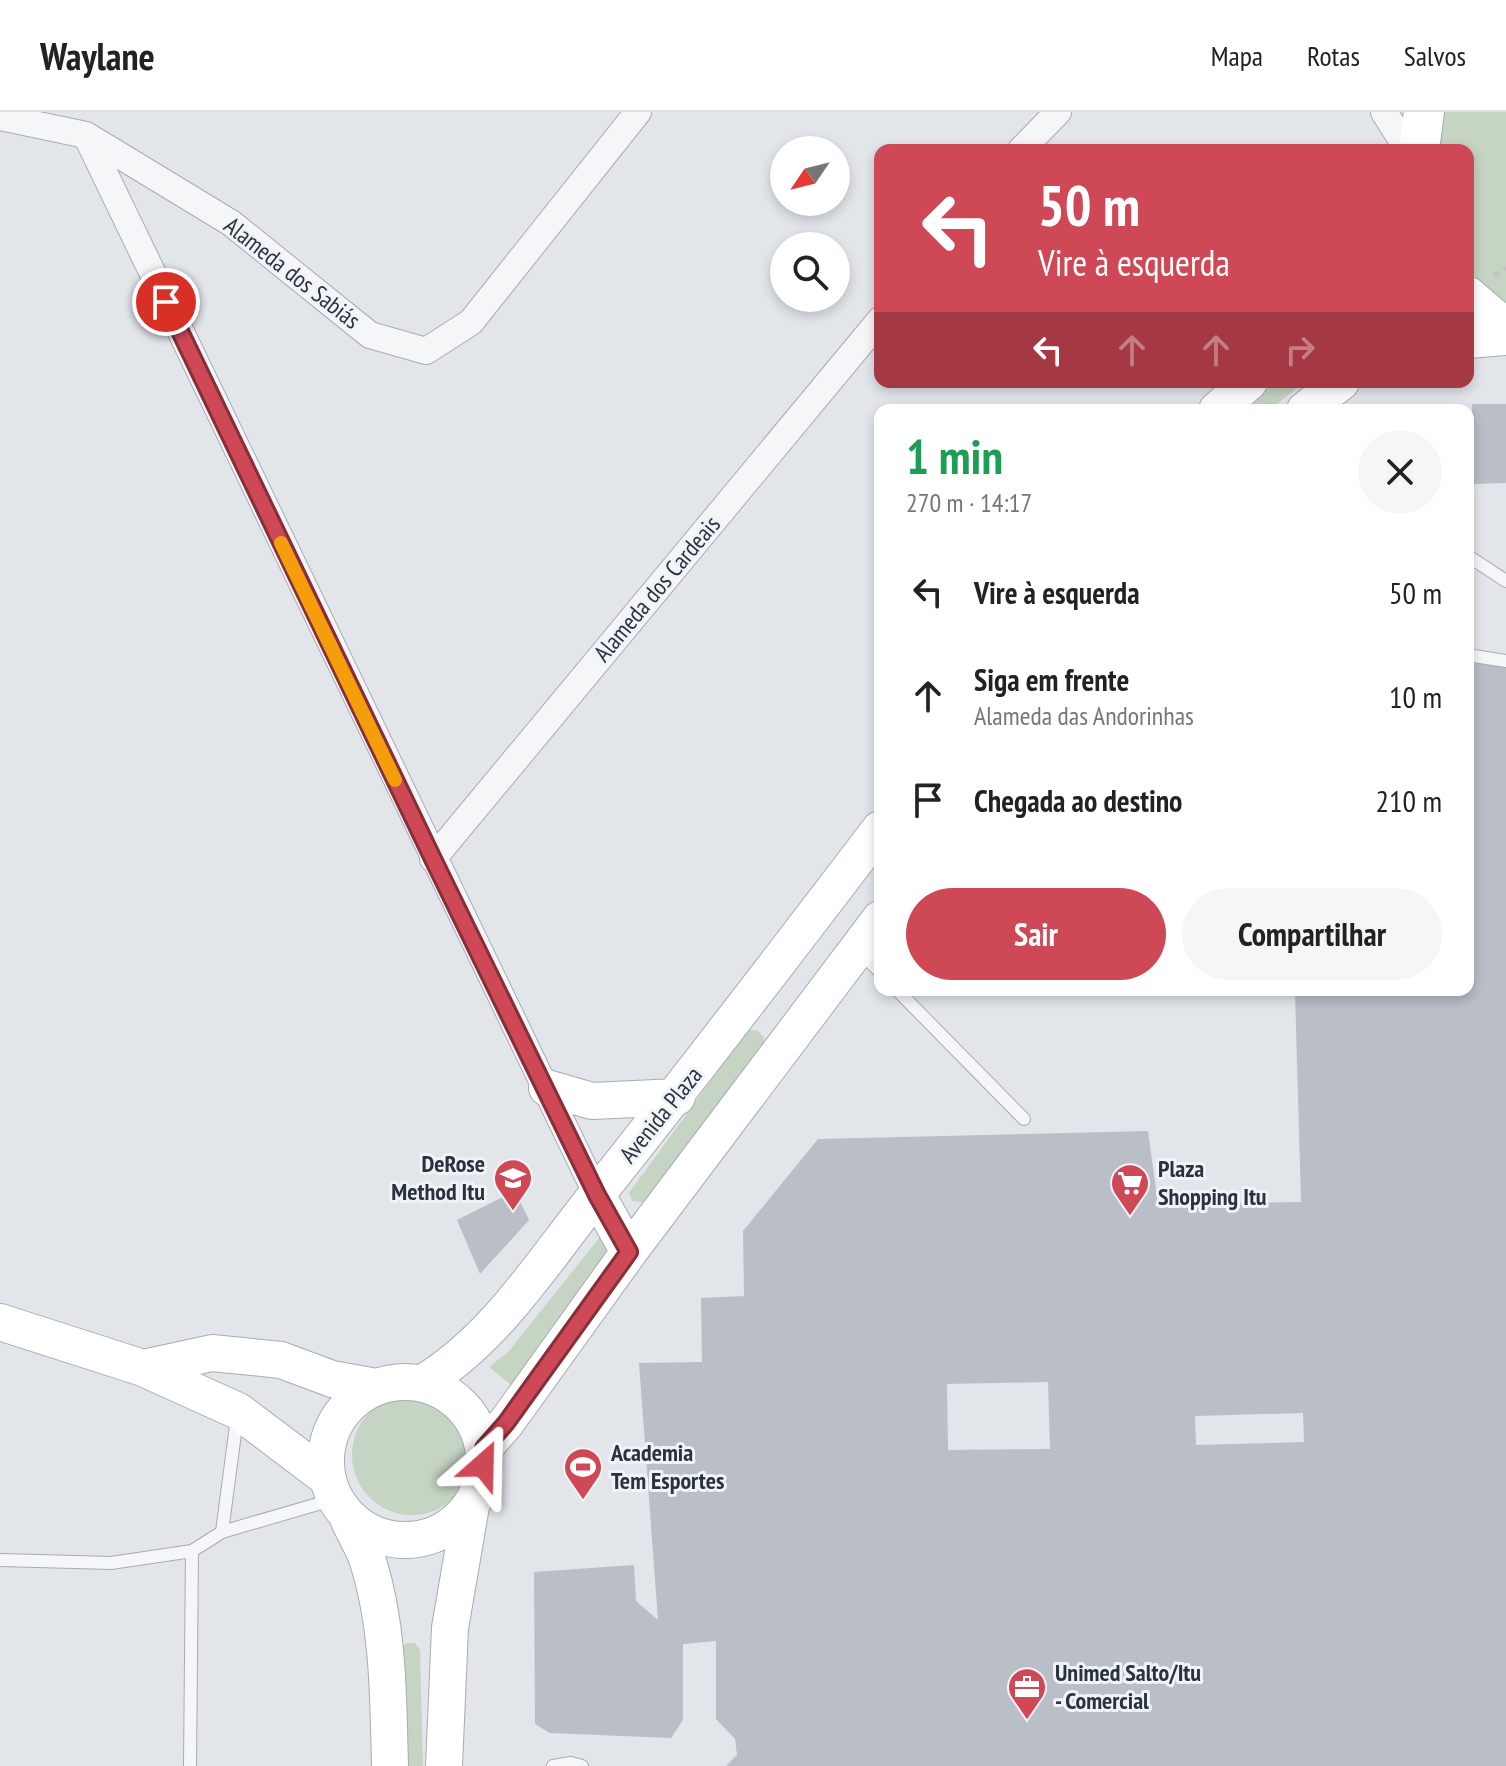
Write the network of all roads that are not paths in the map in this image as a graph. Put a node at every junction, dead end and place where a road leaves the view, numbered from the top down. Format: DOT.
graph roads {
  1 [pos="638,112"];
  2 [pos="1384,112"];
  3 [pos="1424,112"];
  4 [pos="0,117"];
  5 [pos="1039,118"];
  6 [pos="86,135"];
  7 [pos="1024,144"];
  8 [pos="1404,144"];
  9 [pos="1420,144"];
  10 [pos="1474,302"];
  11 [pos="874,327"];
  12 [pos="1506,330"];
  13 [pos="1506,337"];
  14 [pos="1474,340"];
  15 [pos="1242,388"];
  16 [pos="1333,388"];
  17 [pos="1225,404"];
  18 [pos="1313,404"];
  19 [pos="1474,560"];
  20 [pos="1506,581"];
  21 [pos="1474,656"];
  22 [pos="1506,661"];
  23 [pos="874,837"];
  24 [pos="433,859"];
  25 [pos="874,940"];
  26 [pos="868,960"];
  27 [pos="903,996"];
  28 [pos="547,1088"];
  29 [pos="677,1097"];
  30 [pos="1024,1119"];
  31 [pos="597,1195"];
  32 [pos="629,1252"];
  33 [pos="0,1322"];
  34 [pos="143,1368"];
  35 [pos="423,1383"];
  36 [pos="376,1387"];
  37 [pos="238,1411"];
  38 [pos="484,1448"];
  39 [pos="336,1497"];
  40 [pos="471,1506"];
  41 [pos="222,1532"];
  42 [pos="192,1551"];
  43 [pos="0,1560"];
  44 [pos="190,1766"];
  45 [pos="390,1766"];
  46 [pos="444,1766"];
  47 [pos="553,1766"];
  48 [pos="582,1766"];
  1 -- 6 [label="street, Alameda dos Sabiás"];
  2 -- 8 [label="street"];
  3 -- 9 [label="main road"];
  4 -- 6 [label="street, Alameda dos Sabiás"];
  5 -- 7 [label="street"];
  6 -- 24 [label="street"];
  10 -- 12 [label="main road"];
  11 -- 24 [label="street, Alameda dos Cardeais"];
  13 -- 14 [label="street"];
  15 -- 17 [label="street"];
  16 -- 18 [label="street"];
  19 -- 20 [label="lane"];
  21 -- 22 [label="lane"];
  23 -- 29 [label="street, Avenida Plaza"];
  24 -- 28 [label="street"];
  25 -- 26 [label="street"];
  26 -- 32 [label="street"];
  27 -- 30 [label="lane"];
  28 -- 29 [label="street"];
  28 -- 31 [label="street"];
  29 -- 31 [label="street, Avenida Plaza"];
  31 -- 32 [label="street"];
  31 -- 35 [label="street, Avenida Plaza"];
  32 -- 38 [label="street"];
  33 -- 34 [label="street"];
  34 -- 36 [label="street"];
  34 -- 37 [label="street"];
  35 -- 36 [label="street"];
  35 -- 38 [label="street"];
  36 -- 39 [label="street"];
  37 -- 39 [label="street"];
  37 -- 41 [label="lane"];
  38 -- 40 [label="street"];
  39 -- 40 [label="street"];
  39 -- 41 [label="lane"];
  39 -- 45 [label="street"];
  40 -- 46 [label="street"];
  41 -- 42 [label="lane"];
  42 -- 43 [label="lane"];
  42 -- 44 [label="lane"];
  47 -- 48 [label="lane"];
}
